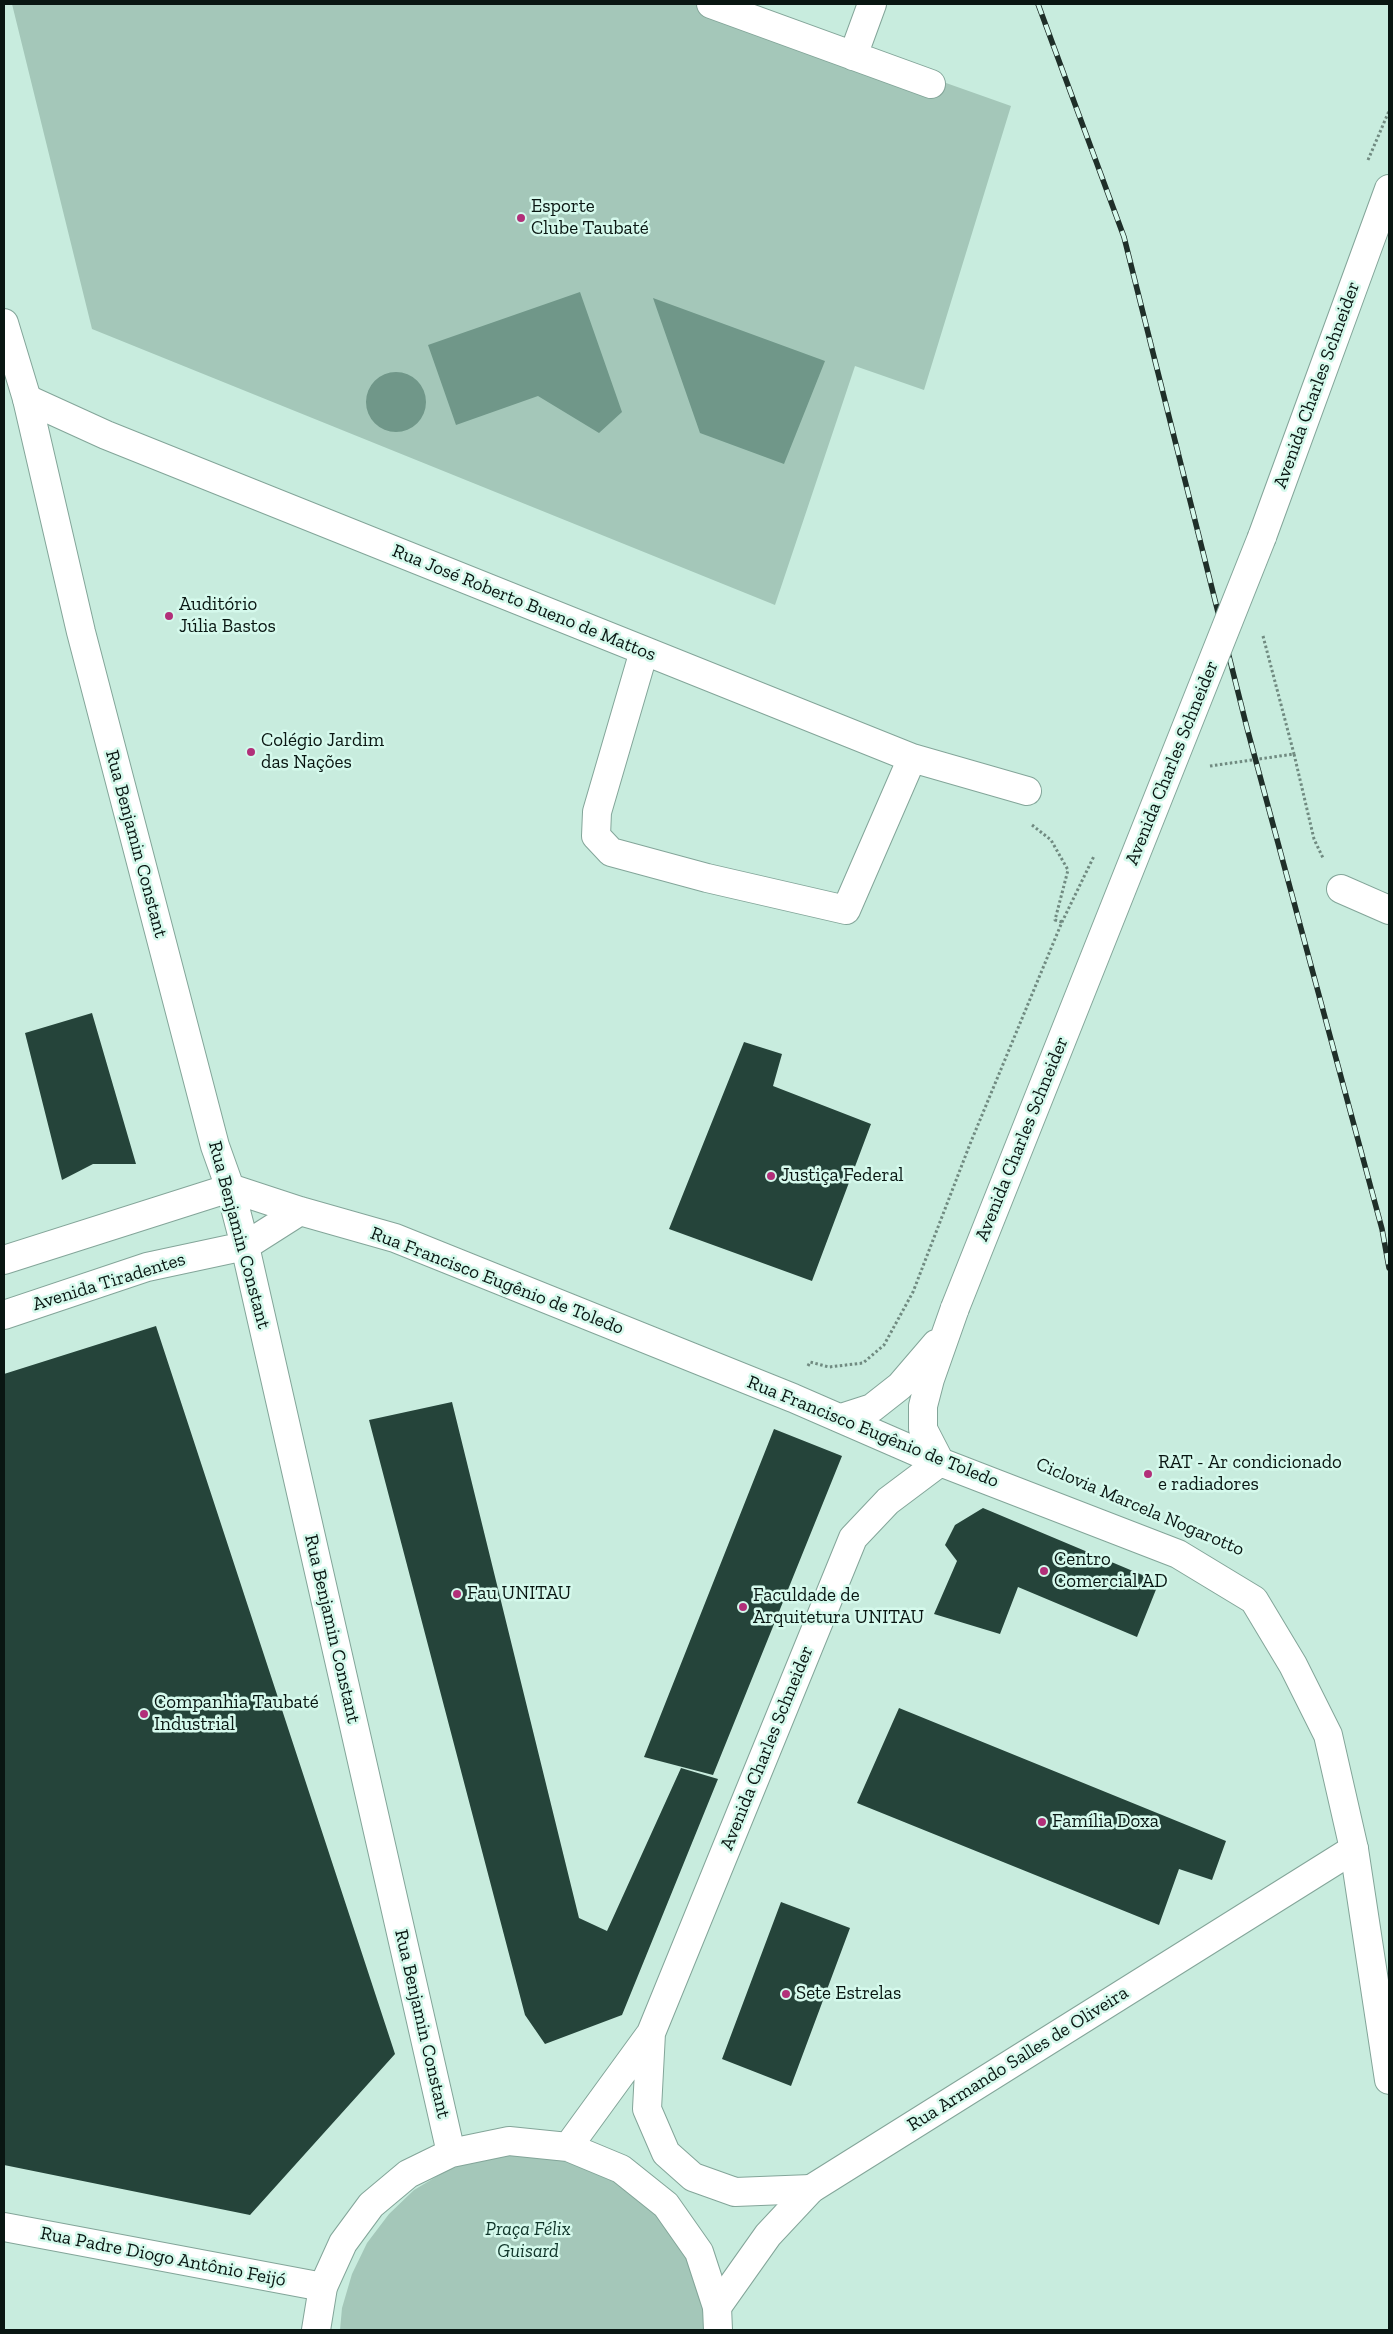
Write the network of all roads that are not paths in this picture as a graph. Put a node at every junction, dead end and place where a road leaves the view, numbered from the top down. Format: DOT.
graph roads {
  1 [pos="711,4"];
  2 [pos="872,4"];
  3 [pos="852,56"];
  4 [pos="931,84"];
  5 [pos="1389,188"];
  6 [pos="4,323"];
  7 [pos="27,399"];
  8 [pos="644,651"];
  9 [pos="912,758"];
  10 [pos="1027,791"];
  11 [pos="1341,889"];
  12 [pos="1389,910"];
  13 [pos="230,1188"];
  14 [pos="300,1211"];
  15 [pos="245,1246"];
  16 [pos="4,1260"];
  17 [pos="4,1315"];
  18 [pos="945,1334"];
  19 [pos="841,1418"];
  20 [pos="940,1462"];
  21 [pos="1354,1848"];
  22 [pos="651,2033"];
  23 [pos="1389,2080"];
  24 [pos="568,2147"];
  25 [pos="451,2153"];
  26 [pos="811,2189"];
  27 [pos="4,2227"];
  28 [pos="323,2287"];
  29 [pos="717,2319"];
  30 [pos="316,2330"];
  1 -- 3 [label="main road"];
  2 -- 3 [label="main road"];
  3 -- 4 [label="main road"];
  5 -- 18 [label="main road, Avenida Charles Schneider, bridge"];
  6 -- 7 [label="main road, Rua Benjamin Constant"];
  7 -- 8 [label="main road, Rua José Roberto Bueno de Mattos"];
  7 -- 13 [label="main road, Rua Benjamin Constant"];
  8 -- 9 [label="main road, Rua José Roberto Bueno de Mattos"];
  8 -- 9 [label="main road"];
  9 -- 10 [label="main road, Rua José Roberto Bueno de Mattos"];
  11 -- 12 [label="main road"];
  13 -- 14 [label="main road, Rua Francisco Eugênio de Toledo"];
  13 -- 15 [label="main road, Rua Benjamin Constant"];
  13 -- 16 [label="main road"];
  14 -- 15 [label="main road"];
  14 -- 19 [label="main road, Rua Francisco Eugênio de Toledo"];
  15 -- 17 [label="main road, Avenida Tiradentes"];
  15 -- 25 [label="main road, Rua Benjamin Constant"];
  18 -- 19 [label="main road, Avenida Charles Schneider"];
  18 -- 20 [label="main road, Avenida Charles Schneider"];
  19 -- 20 [label="main road, Rua Francisco Eugênio de Toledo"];
  20 -- 21 [label="main road, Rua Francisco Eugênio de Toledo"];
  20 -- 22 [label="main road, Avenida Charles Schneider"];
  21 -- 23 [label="main road, Rua Francisco Eugênio de Toledo"];
  21 -- 26 [label="main road, Rua Armando Salles de Oliveira"];
  22 -- 24 [label="main road, Avenida Charles Schneider"];
  22 -- 26 [label="main road"];
  24 -- 25 [label="main road"];
  24 -- 29 [label="main road"];
  25 -- 28 [label="main road"];
  26 -- 29 [label="main road, Rua Armando Salles de Oliveira"];
  27 -- 28 [label="main road, Rua Padre Diogo Antônio Feijó"];
  28 -- 30 [label="main road"];
}
